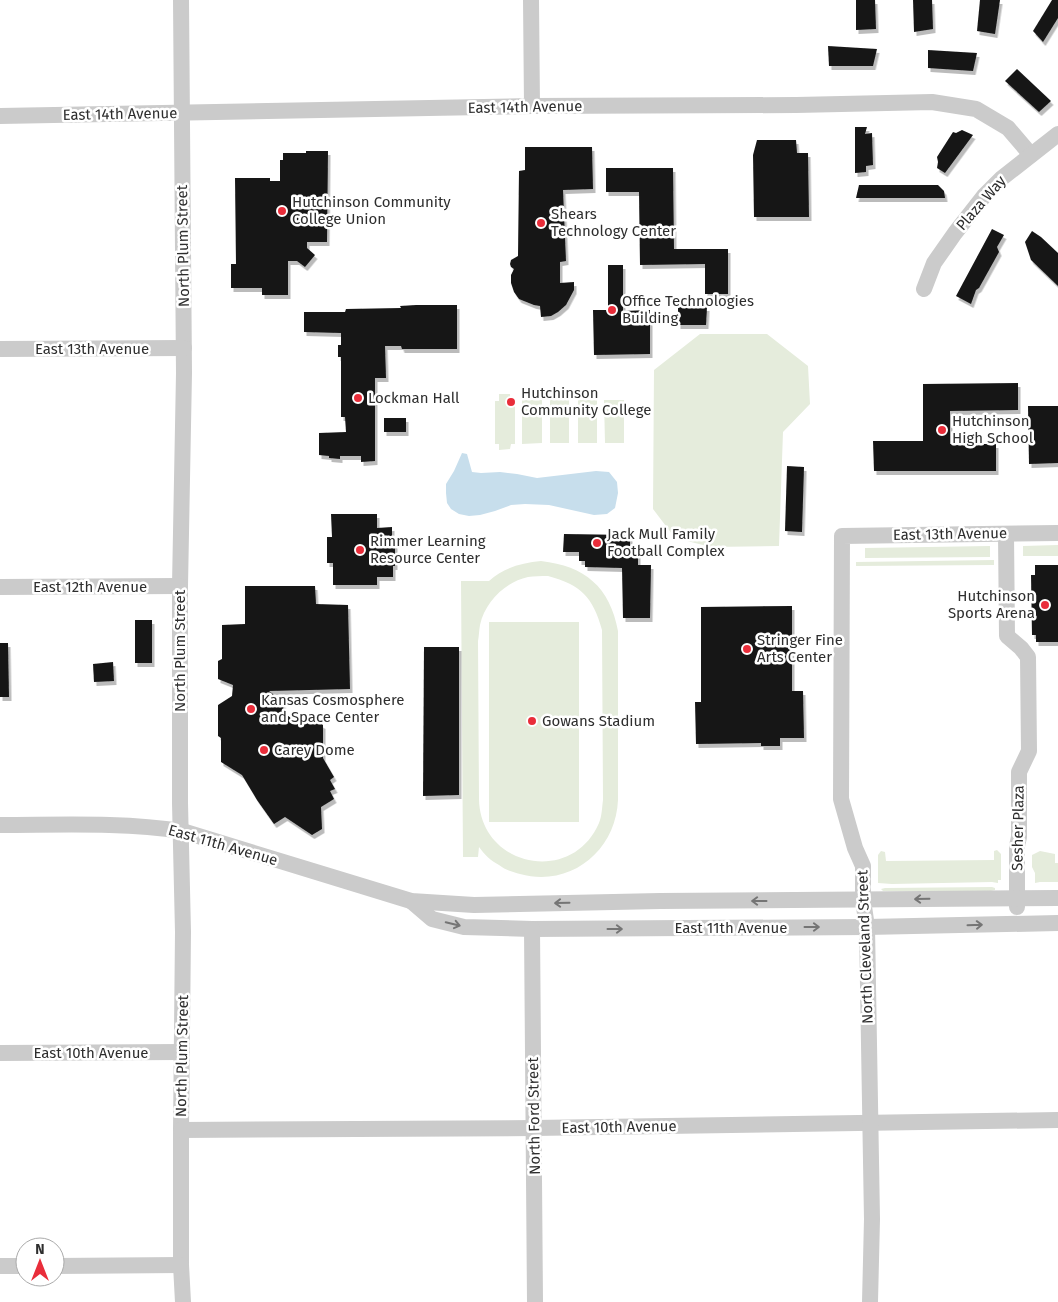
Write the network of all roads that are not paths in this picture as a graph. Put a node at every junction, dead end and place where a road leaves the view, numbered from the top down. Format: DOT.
graph roads {
  1 [pos="181,0"];
  2 [pos="531,0"];
  3 [pos="532,106"];
  4 [pos="182,113"];
  5 [pos="0,116"];
  6 [pos="1058,134"];
  7 [pos="1031,155"];
  8 [pos="924,288"];
  9 [pos="184,348"];
  10 [pos="0,349"];
  11 [pos="1058,533"];
  12 [pos="1006,534"];
  13 [pos="842,536"];
  14 [pos="180,586"];
  15 [pos="0,587"];
  16 [pos="0,826"];
  17 [pos="182,831"];
  18 [pos="1017,898"];
  19 [pos="1058,898"];
  20 [pos="864,900"];
  21 [pos="411,901"];
  22 [pos="1017,923"];
  23 [pos="1058,923"];
  24 [pos="867,926"];
  25 [pos="532,929"];
  26 [pos="182,1052"];
  27 [pos="0,1053"];
  28 [pos="1058,1120"];
  29 [pos="870,1124"];
  30 [pos="534,1128"];
  31 [pos="181,1130"];
  32 [pos="181,1265"];
  33 [pos="0,1266"];
  34 [pos="15,1266"];
  35 [pos="65,1266"];
  36 [pos="184,1302"];
  37 [pos="535,1302"];
  38 [pos="870,1302"];
  1 -- 4 [label="street, North Plum Street"];
  2 -- 3 [label="street"];
  3 -- 4 [label="street, East 14th Avenue"];
  3 -- 7 [label="street, East 14th Avenue"];
  4 -- 5 [label="street, East 14th Avenue"];
  4 -- 9 [label="street, North Plum Street"];
  6 -- 7 [label="street, Plaza Way"];
  7 -- 8 [label="street, Plaza Way"];
  9 -- 10 [label="street, East 13th Avenue"];
  9 -- 14 [label="street, North Plum Street"];
  11 -- 12 [label="street, East 13th Avenue"];
  12 -- 13 [label="street, East 13th Avenue"];
  12 -- 18 [label="street, Sesher Plaza"];
  13 -- 20 [label="street, North Cleveland Street"];
  14 -- 15 [label="street, East 12th Avenue"];
  14 -- 17 [label="street, North Plum Street"];
  16 -- 17 [label="street, East 11th Avenue"];
  17 -- 21 [label="street, East 11th Avenue"];
  17 -- 26 [label="street, North Plum Street"];
  18 -- 19 [label="street, East 11th Avenue"];
  18 -- 20 [label="street, East 11th Avenue, one-way"];
  18 -- 22 [label="street, Sesher Plaza"];
  20 -- 21 [label="street, East 11th Avenue, one-way"];
  20 -- 24 [label="street, North Cleveland Street"];
  21 -- 25 [label="street, East 11th Avenue, one-way"];
  22 -- 23 [label="street, East 11th Avenue"];
  24 -- 22 [label="street, East 11th Avenue, one-way"];
  25 -- 24 [label="street, East 11th Avenue, one-way"];
  24 -- 29 [label="street, North Cleveland Street"];
  25 -- 30 [label="street, North Ford Street"];
  26 -- 27 [label="street, East 10th Avenue"];
  26 -- 31 [label="street, North Plum Street"];
  28 -- 29 [label="street, East 10th Avenue"];
  29 -- 30 [label="street, East 10th Avenue"];
  29 -- 38 [label="street, North Cleveland Street"];
  30 -- 31 [label="street, East 10th Avenue"];
  30 -- 37 [label="street, North Ford Street"];
  31 -- 32 [label="street, North Plum Street"];
  32 -- 35 [label="street"];
  32 -- 36 [label="street, North Plum Street"];
  33 -- 34 [label="street"];
}
